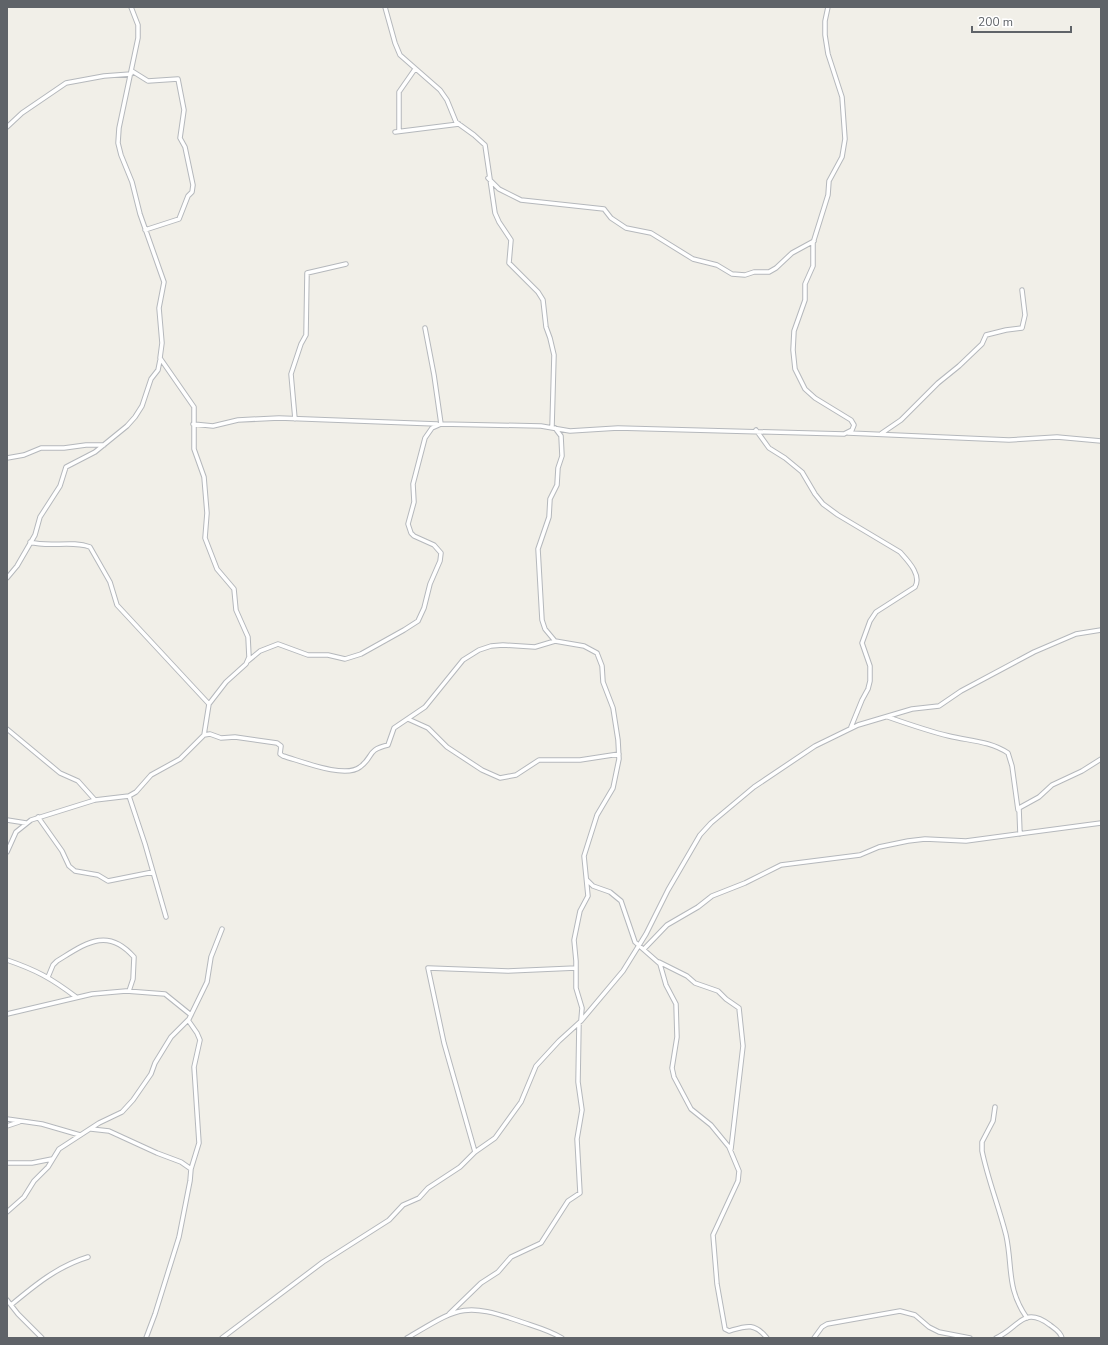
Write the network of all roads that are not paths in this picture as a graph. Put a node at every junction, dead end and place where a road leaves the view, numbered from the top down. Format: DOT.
graph roads {
  1 [pos="131,7"];
  2 [pos="386,7"];
  3 [pos="828,7"];
  4 [pos="415,69"];
  5 [pos="132,72"];
  6 [pos="459,124"];
  7 [pos="7,127"];
  8 [pos="488,178"];
  9 [pos="145,230"];
  10 [pos="814,240"];
  11 [pos="346,264"];
  12 [pos="1022,290"];
  13 [pos="425,328"];
  14 [pos="160,358"];
  15 [pos="295,419"];
  16 [pos="193,424"];
  17 [pos="440,424"];
  18 [pos="553,427"];
  19 [pos="756,430"];
  20 [pos="845,433"];
  21 [pos="881,434"];
  22 [pos="1101,441"];
  23 [pos="104,445"];
  24 [pos="7,458"];
  25 [pos="30,542"];
  26 [pos="7,578"];
  27 [pos="1101,630"];
  28 [pos="555,642"];
  29 [pos="248,661"];
  30 [pos="209,704"];
  31 [pos="887,716"];
  32 [pos="408,719"];
  33 [pos="851,728"];
  34 [pos="7,729"];
  35 [pos="204,735"];
  36 [pos="619,754"];
  37 [pos="1101,759"];
  38 [pos="128,796"];
  39 [pos="95,800"];
  40 [pos="1018,810"];
  41 [pos="38,817"];
  42 [pos="7,820"];
  43 [pos="26,823"];
  44 [pos="1101,824"];
  45 [pos="1020,834"];
  46 [pos="7,852"];
  47 [pos="152,872"];
  48 [pos="586,879"];
  49 [pos="166,917"];
  50 [pos="222,928"];
  51 [pos="639,946"];
  52 [pos="644,949"];
  53 [pos="7,960"];
  54 [pos="658,962"];
  55 [pos="576,968"];
  56 [pos="48,977"];
  57 [pos="130,991"];
  58 [pos="76,997"];
  59 [pos="7,1014"];
  60 [pos="191,1015"];
  61 [pos="188,1020"];
  62 [pos="580,1022"];
  63 [pos="995,1107"];
  64 [pos="7,1119"];
  65 [pos="22,1122"];
  66 [pos="7,1126"];
  67 [pos="90,1129"];
  68 [pos="80,1135"];
  69 [pos="731,1150"];
  70 [pos="475,1152"];
  71 [pos="52,1159"];
  72 [pos="7,1163"];
  73 [pos="191,1170"];
  74 [pos="7,1212"];
  75 [pos="88,1257"];
  76 [pos="7,1300"];
  77 [pos="11,1305"];
  78 [pos="449,1314"];
  79 [pos="1027,1318"];
  80 [pos="42,1338"];
  81 [pos="146,1338"];
  82 [pos="222,1338"];
  83 [pos="407,1338"];
  84 [pos="562,1338"];
  85 [pos="767,1338"];
  86 [pos="814,1338"];
  87 [pos="970,1338"];
  88 [pos="996,1338"];
  89 [pos="1062,1338"];
  1 -- 5 [label="street"];
  2 -- 4 [label="street"];
  3 -- 10 [label="street"];
  4 -- 6 [label="street"];
  4 -- 6 [label="street"];
  5 -- 7 [label="street"];
  5 -- 9 [label="street"];
  5 -- 9 [label="street"];
  6 -- 8 [label="street"];
  8 -- 10 [label="street"];
  8 -- 18 [label="street"];
  9 -- 14 [label="street"];
  10 -- 20 [label="street"];
  11 -- 15 [label="street"];
  12 -- 21 [label="street"];
  13 -- 17 [label="street"];
  14 -- 16 [label="street"];
  14 -- 23 [label="street"];
  15 -- 16 [label="street"];
  15 -- 17 [label="street"];
  16 -- 29 [label="street"];
  17 -- 18 [label="street"];
  17 -- 29 [label="street"];
  18 -- 19 [label="street"];
  18 -- 28 [label="street"];
  19 -- 20 [label="street"];
  19 -- 33 [label="street"];
  20 -- 21 [label="street"];
  21 -- 22 [label="street"];
  23 -- 24 [label="street"];
  23 -- 25 [label="street"];
  25 -- 26 [label="street"];
  25 -- 30 [label="street"];
  27 -- 31 [label="street"];
  28 -- 32 [label="street"];
  28 -- 36 [label="street"];
  29 -- 30 [label="street"];
  30 -- 35 [label="street"];
  31 -- 33 [label="street"];
  31 -- 40 [label="street"];
  32 -- 35 [label="street"];
  32 -- 36 [label="street"];
  33 -- 51 [label="street"];
  34 -- 39 [label="street"];
  35 -- 38 [label="street"];
  36 -- 48 [label="street"];
  37 -- 40 [label="street"];
  38 -- 39 [label="street"];
  38 -- 47 [label="street"];
  39 -- 41 [label="street"];
  40 -- 45 [label="street"];
  41 -- 43 [label="street"];
  41 -- 47 [label="street"];
  42 -- 43 [label="street"];
  43 -- 46 [label="street"];
  44 -- 45 [label="street"];
  45 -- 52 [label="street"];
  47 -- 49 [label="street"];
  48 -- 51 [label="street"];
  48 -- 55 [label="street"];
  50 -- 60 [label="street"];
  51 -- 52 [label="street"];
  51 -- 62 [label="street"];
  52 -- 54 [label="street"];
  53 -- 56 [label="street"];
  54 -- 69 [label="street"];
  54 -- 69 [label="street"];
  55 -- 62 [label="street"];
  55 -- 70 [label="street"];
  56 -- 57 [label="street"];
  56 -- 58 [label="street"];
  57 -- 58 [label="street"];
  57 -- 60 [label="street"];
  58 -- 59 [label="street"];
  60 -- 61 [label="street"];
  61 -- 67 [label="street"];
  61 -- 73 [label="street"];
  62 -- 70 [label="street"];
  62 -- 78 [label="street"];
  63 -- 79 [label="street"];
  64 -- 65 [label="street"];
  65 -- 66 [label="street"];
  65 -- 68 [label="street"];
  67 -- 68 [label="street"];
  67 -- 73 [label="street"];
  68 -- 71 [label="street"];
  69 -- 85 [label="street"];
  70 -- 82 [label="street"];
  71 -- 72 [label="street"];
  71 -- 74 [label="street"];
  73 -- 81 [label="street"];
  75 -- 77 [label="street"];
  76 -- 77 [label="street"];
  77 -- 80 [label="street"];
  78 -- 83 [label="street"];
  78 -- 84 [label="street"];
  79 -- 88 [label="street"];
  79 -- 89 [label="street"];
  86 -- 87 [label="street"];
}
